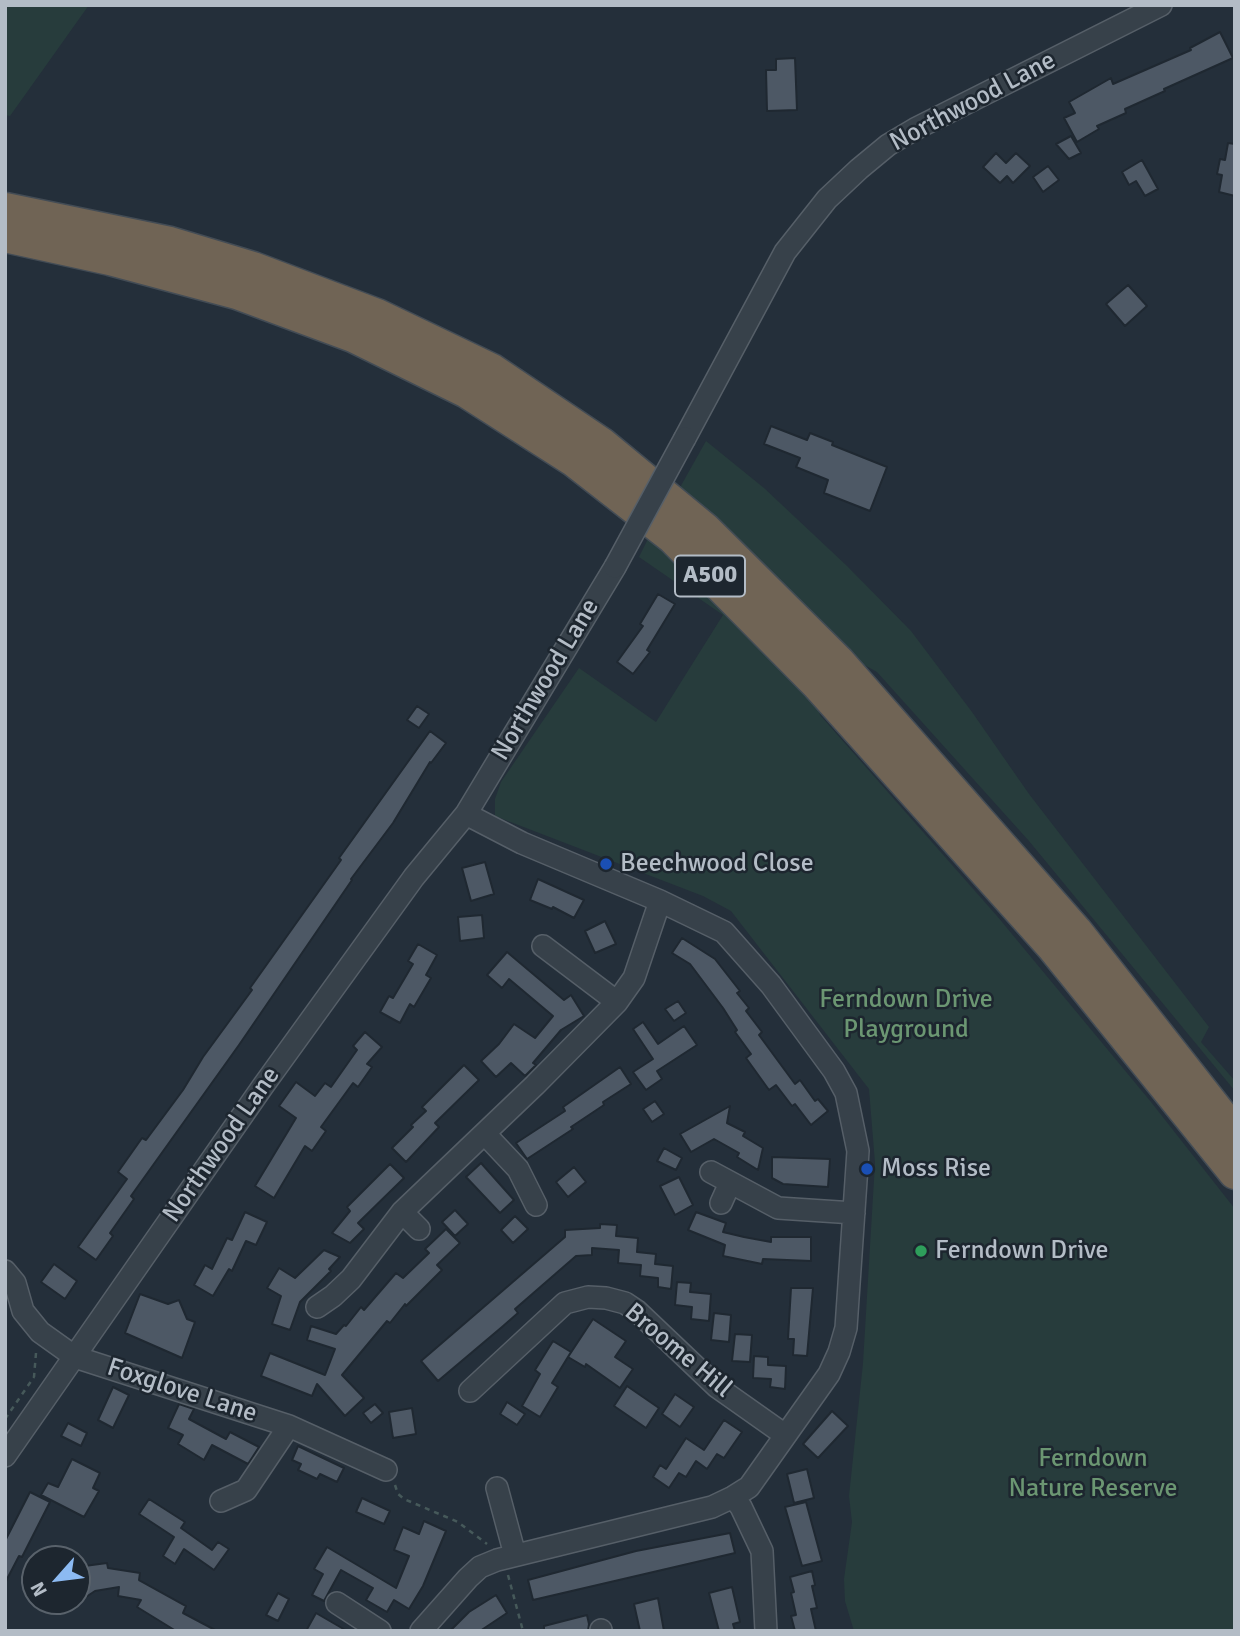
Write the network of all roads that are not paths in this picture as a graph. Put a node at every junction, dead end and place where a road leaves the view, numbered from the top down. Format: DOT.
graph roads {
  1 [pos="1161,5"];
  2 [pos="5,209"];
  3 [pos="5,236"];
  4 [pos="467,814"];
  5 [pos="660,901"];
  6 [pos="543,946"];
  7 [pos="617,1002"];
  8 [pos="1235,1133"];
  9 [pos="485,1134"];
  10 [pos="711,1172"];
  11 [pos="1235,1174"];
  12 [pos="536,1205"];
  13 [pos="402,1212"];
  14 [pos="854,1213"];
  15 [pos="419,1229"];
  16 [pos="5,1271"];
  17 [pos="317,1307"];
  18 [pos="75,1357"];
  19 [pos="470,1391"];
  20 [pos="289,1426"];
  21 [pos="785,1435"];
  22 [pos="5,1456"];
  23 [pos="387,1470"];
  24 [pos="497,1488"];
  25 [pos="733,1497"];
  26 [pos="221,1501"];
  27 [pos="506,1557"];
  28 [pos="337,1603"];
  29 [pos="380,1631"];
  30 [pos="421,1631"];
  31 [pos="766,1631"];
  1 -- 4 [label="street, Northwood Lane, bridge"];
  2 -- 8 [label="highway, A500"];
  3 -- 11 [label="highway, A500"];
  4 -- 5 [label="street"];
  4 -- 18 [label="street, Northwood Lane"];
  5 -- 7 [label="street"];
  5 -- 14 [label="street"];
  6 -- 7 [label="street"];
  7 -- 9 [label="street"];
  9 -- 12 [label="street"];
  9 -- 13 [label="street"];
  10 -- 14 [label="street"];
  13 -- 15 [label="street"];
  13 -- 17 [label="street"];
  14 -- 21 [label="street"];
  16 -- 18 [label="street, Foxglove Lane"];
  18 -- 20 [label="street, Foxglove Lane"];
  18 -- 22 [label="street, Northwood Lane"];
  19 -- 21 [label="street, Broome Hill"];
  20 -- 23 [label="street, Foxglove Lane"];
  20 -- 26 [label="street, Foxglove Lane"];
  21 -- 25 [label="street"];
  24 -- 27 [label="street"];
  25 -- 27 [label="street"];
  25 -- 31 [label="street"];
  27 -- 30 [label="street"];
  28 -- 29 [label="street"];
}
